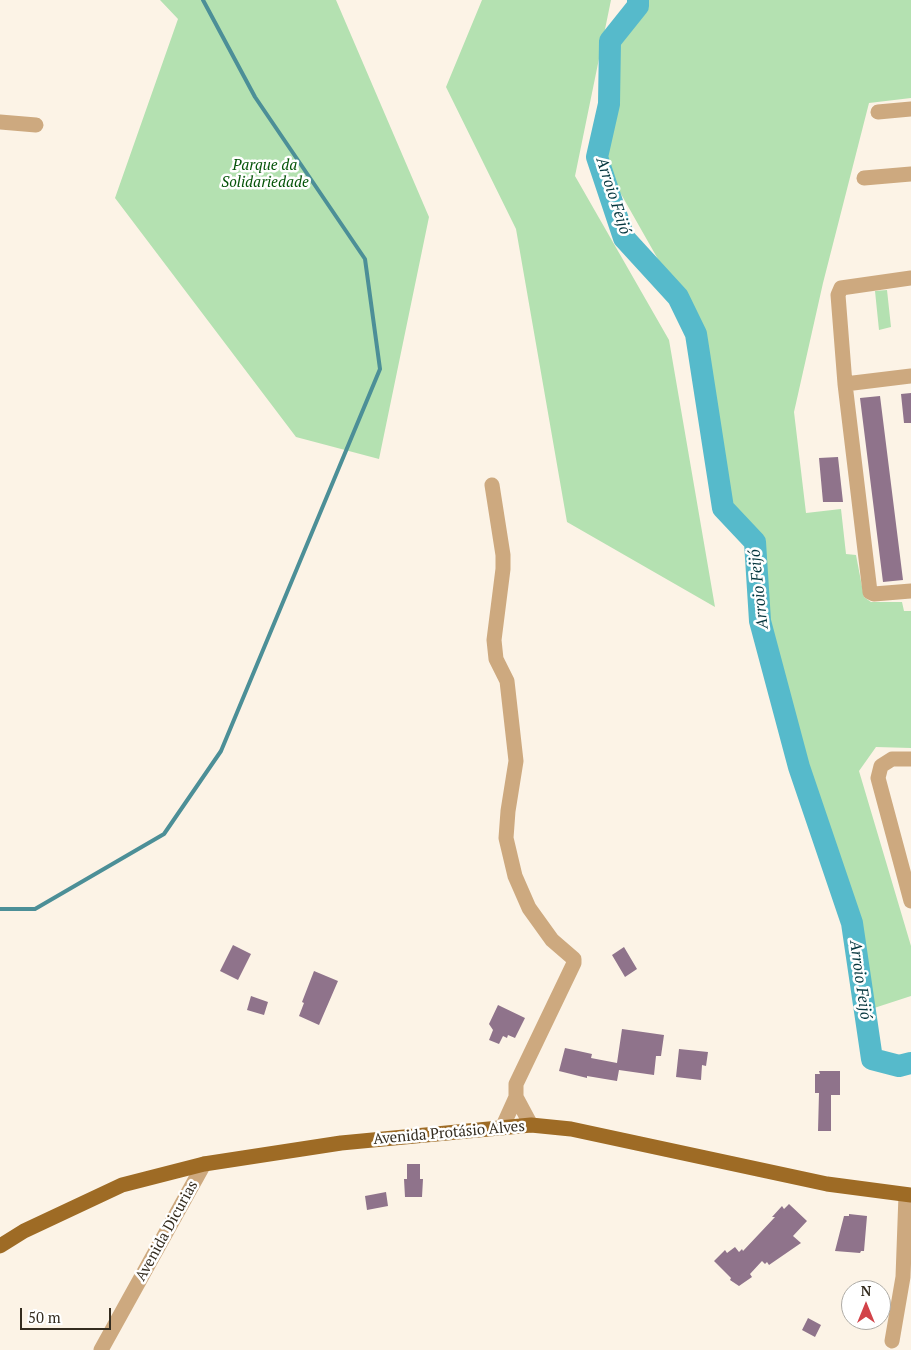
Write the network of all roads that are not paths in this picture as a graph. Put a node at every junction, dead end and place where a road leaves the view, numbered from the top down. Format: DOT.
graph roads {
  1 [pos="911,109"];
  2 [pos="878,112"];
  3 [pos="0,122"];
  4 [pos="36,125"];
  5 [pos="911,174"];
  6 [pos="864,178"];
  7 [pos="911,278"];
  8 [pos="911,376"];
  9 [pos="845,384"];
  10 [pos="492,485"];
  11 [pos="911,591"];
  12 [pos="911,759"];
  13 [pos="906,859"];
  14 [pos="911,901"];
  15 [pos="516,1097"];
  16 [pos="531,1125"];
  17 [pos="502,1128"];
  18 [pos="204,1164"];
  19 [pos="908,1195"];
  20 [pos="0,1246"];
  21 [pos="892,1341"];
  22 [pos="101,1350"];
  1 -- 2 [label="street"];
  3 -- 4 [label="street"];
  5 -- 6 [label="street"];
  7 -- 9 [label="street"];
  8 -- 9 [label="street"];
  9 -- 11 [label="street"];
  10 -- 15 [label="street"];
  12 -- 13 [label="street"];
  13 -- 14 [label="street"];
  15 -- 16 [label="street"];
  15 -- 17 [label="street"];
  16 -- 17 [label="main road, Avenida Protásio Alves"];
  16 -- 19 [label="main road, Avenida Protásio Alves"];
  17 -- 18 [label="main road, Avenida Protásio Alves"];
  18 -- 20 [label="main road, Avenida Protásio Alves"];
  18 -- 22 [label="street, Avenida Dicurias"];
  19 -- 21 [label="street"];
}
